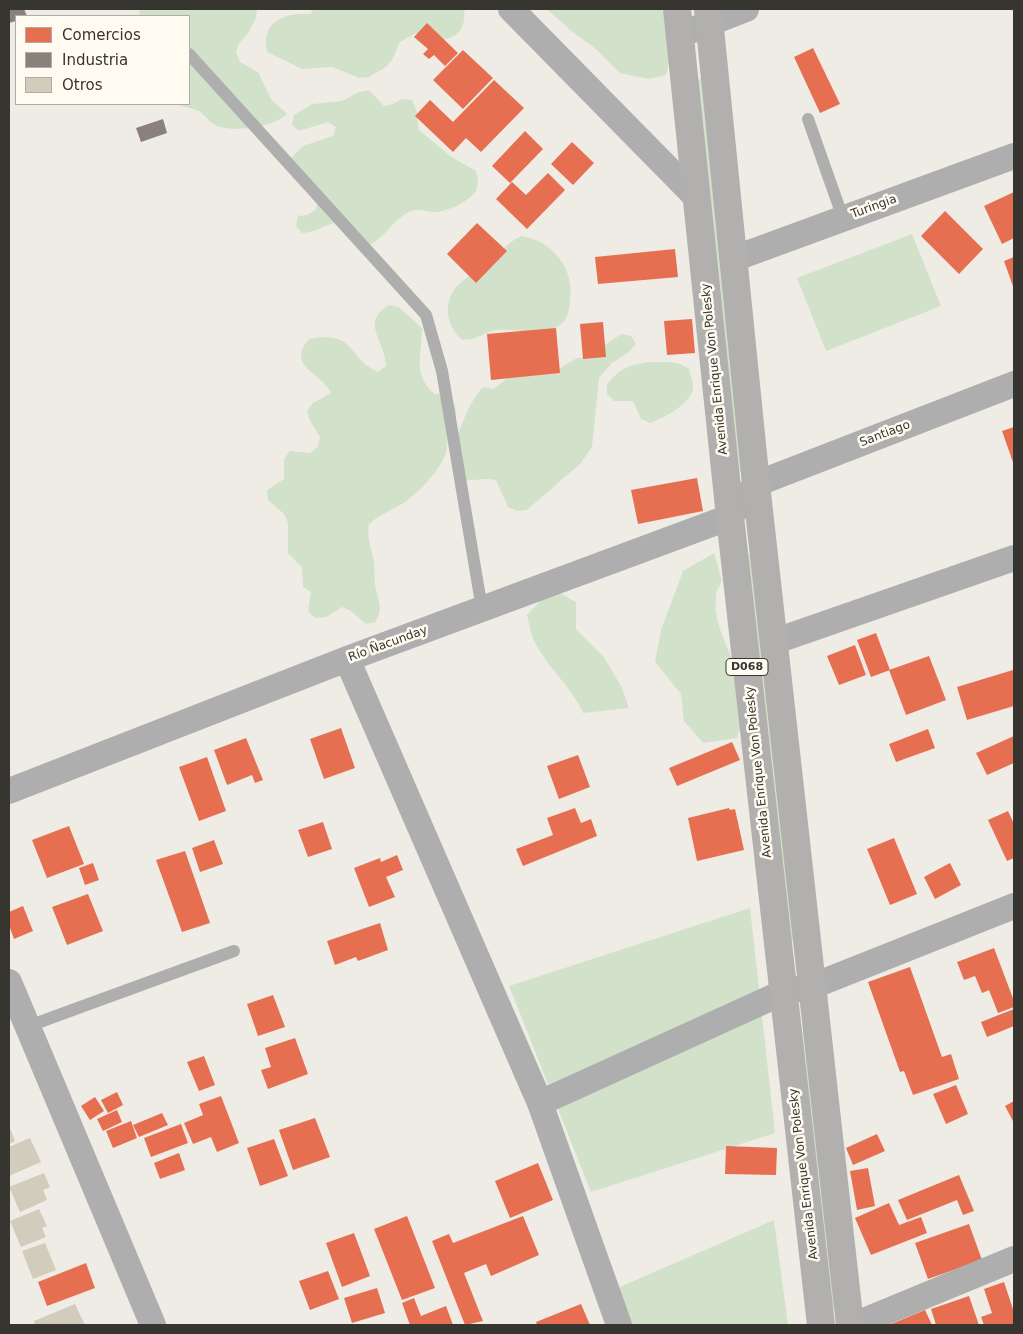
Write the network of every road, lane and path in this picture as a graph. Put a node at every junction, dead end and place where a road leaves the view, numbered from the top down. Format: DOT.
graph roads {
  1 [pos="511,9"];
  2 [pos="746,9"];
  3 [pos="709,16"];
  4 [pos="679,22"];
  5 [pos="190,55"];
  6 [pos="808,119"];
  7 [pos="1014,156"];
  8 [pos="696,197"];
  9 [pos="843,218"];
  10 [pos="733,258"];
  11 [pos="1014,384"];
  12 [pos="756,484"];
  13 [pos="730,517"];
  14 [pos="1012,564"];
  15 [pos="482,609"];
  16 [pos="773,642"];
  17 [pos="347,659"];
  18 [pos="9,791"];
  19 [pos="1014,906"];
  20 [pos="234,952"];
  21 [pos="9,982"];
  22 [pos="813,986"];
  23 [pos="784,992"];
  24 [pos="26,1028"];
  25 [pos="540,1103"];
  26 [pos="1014,1259"];
  27 [pos="153,1325"];
  28 [pos="619,1325"];
  29 [pos="821,1325"];
  30 [pos="852,1325"];
  1 -- 8 [label="street"];
  2 -- 3 [label="street"];
  3 -- 4 [label="street"];
  3 -- 10 [label="main road, D068"];
  4 -- 8 [label="main road, Avenida Enrique Von Polesky / D068"];
  5 -- 15 [label="lane"];
  6 -- 9 [label="lane"];
  7 -- 9 [label="street, Turingia"];
  8 -- 13 [label="main road, Avenida Enrique Von Polesky / D068"];
  9 -- 10 [label="street, Turingia"];
  10 -- 12 [label="main road, D068"];
  11 -- 12 [label="street, Santiago"];
  12 -- 13 [label="street"];
  12 -- 16 [label="main road, D068"];
  13 -- 15 [label="street, Río Ñacunday"];
  13 -- 23 [label="main road, Avenida Enrique Von Polesky / D068"];
  14 -- 16 [label="street"];
  15 -- 17 [label="street, Río Ñacunday"];
  16 -- 22 [label="main road, D068"];
  17 -- 18 [label="street, Río Ñacunday"];
  17 -- 25 [label="street"];
  19 -- 22 [label="street"];
  20 -- 24 [label="lane"];
  21 -- 24 [label="street"];
  22 -- 23 [label="street"];
  22 -- 30 [label="main road, D068"];
  23 -- 25 [label="street"];
  23 -- 29 [label="main road, Avenida Enrique Von Polesky / D068"];
  24 -- 27 [label="street"];
  25 -- 28 [label="street"];
  26 -- 30 [label="street"];
}
